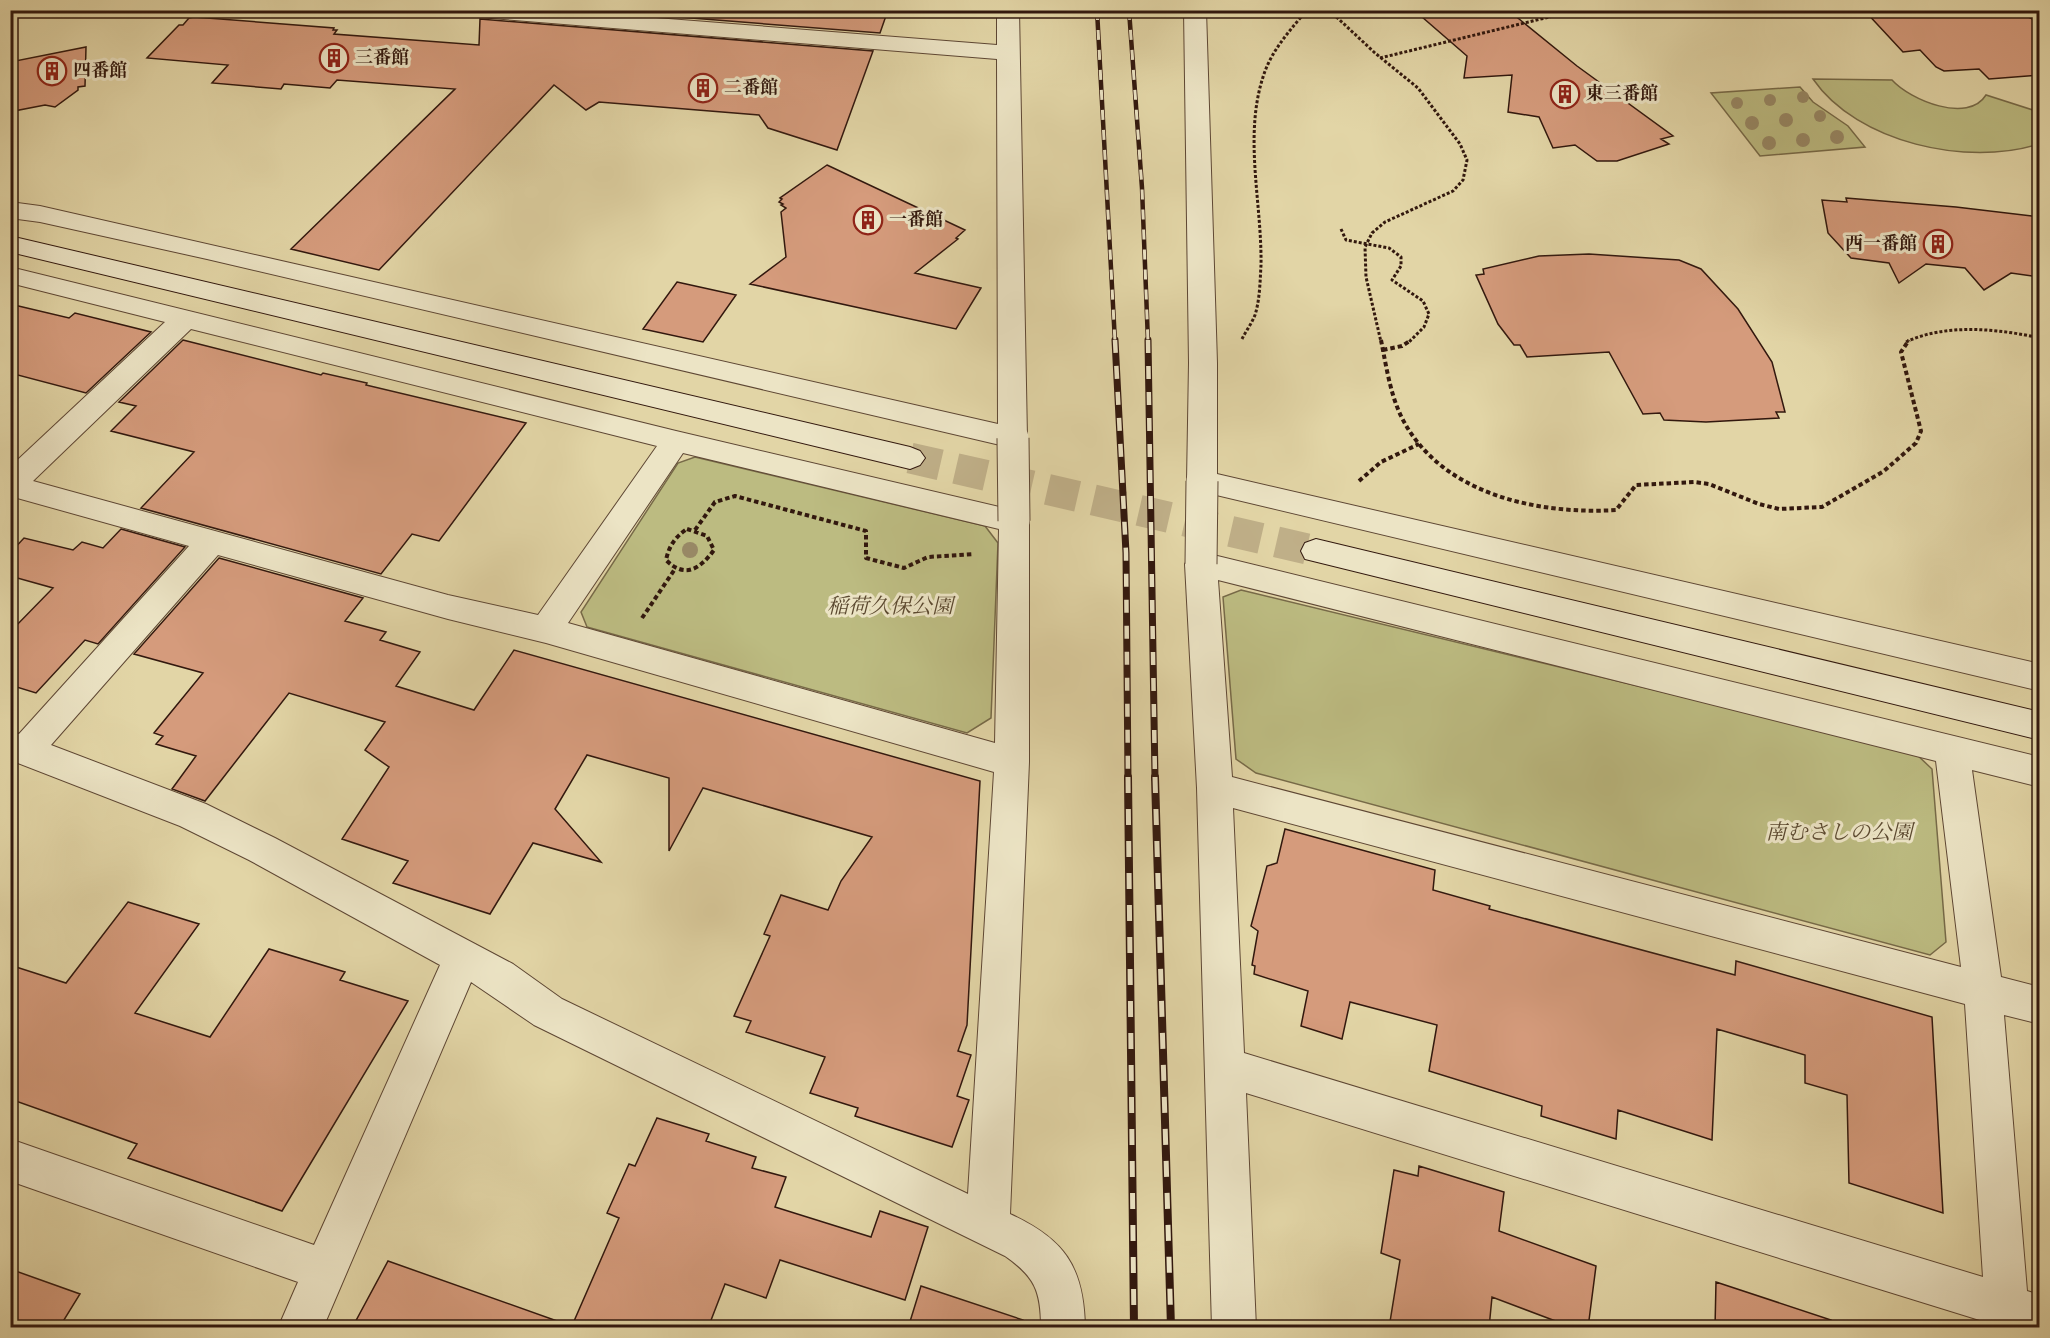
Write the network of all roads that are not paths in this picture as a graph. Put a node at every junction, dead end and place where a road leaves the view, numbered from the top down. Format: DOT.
graph roads {
  1 [pos="1008,10"];
  2 [pos="1195,10"];
  3 [pos="467,11"];
  4 [pos="1008,53"];
  5 [pos="10,210"];
  6 [pos="10,244"];
  7 [pos="10,275"];
  8 [pos="185,319"];
  9 [pos="1013,438"];
  10 [pos="676,441"];
  11 [pos="910,458"];
  12 [pos="1202,481"];
  13 [pos="10,485"];
  14 [pos="1015,526"];
  15 [pos="212,541"];
  16 [pos="1316,550"];
  17 [pos="1202,564"];
  18 [pos="546,630"];
  19 [pos="2040,678"];
  20 [pos="2040,726"];
  21 [pos="18,747"];
  22 [pos="1952,752"];
  23 [pos="1012,762"];
  24 [pos="2040,772"];
  25 [pos="1215,788"];
  26 [pos="462,957"];
  27 [pos="1983,990"];
  28 [pos="2040,1006"];
  29 [pos="1226,1067"];
  30 [pos="10,1160"];
  31 [pos="988,1224"];
  32 [pos="325,1270"];
  33 [pos="2018,1317"];
  34 [pos="300,1328"];
  35 [pos="1063,1328"];
  36 [pos="1234,1328"];
  1 -- 4 [label="street"];
  2 -- 12 [label="street"];
  3 -- 4 [label="street"];
  4 -- 9 [label="street"];
  5 -- 9 [label="street"];
  6 -- 11 [label="street"];
  7 -- 8 [label="street"];
  8 -- 10 [label="street"];
  8 -- 13 [label="street"];
  9 -- 14 [label="street, bridge"];
  10 -- 14 [label="street"];
  10 -- 18 [label="street"];
  12 -- 17 [label="street, bridge"];
  12 -- 19 [label="street"];
  13 -- 15 [label="street"];
  14 -- 23 [label="street"];
  15 -- 18 [label="street"];
  15 -- 21 [label="street"];
  16 -- 20 [label="street"];
  17 -- 22 [label="street"];
  17 -- 25 [label="street"];
  18 -- 23 [label="street"];
  21 -- 26 [label="street"];
  22 -- 24 [label="street"];
  22 -- 27 [label="street"];
  23 -- 31 [label="street"];
  25 -- 27 [label="street"];
  25 -- 29 [label="street"];
  26 -- 31 [label="street"];
  26 -- 32 [label="street"];
  27 -- 28 [label="street"];
  27 -- 33 [label="street"];
  29 -- 33 [label="street"];
  29 -- 36 [label="street"];
  30 -- 32 [label="street"];
  31 -- 35 [label="street"];
  32 -- 34 [label="street"];
}
